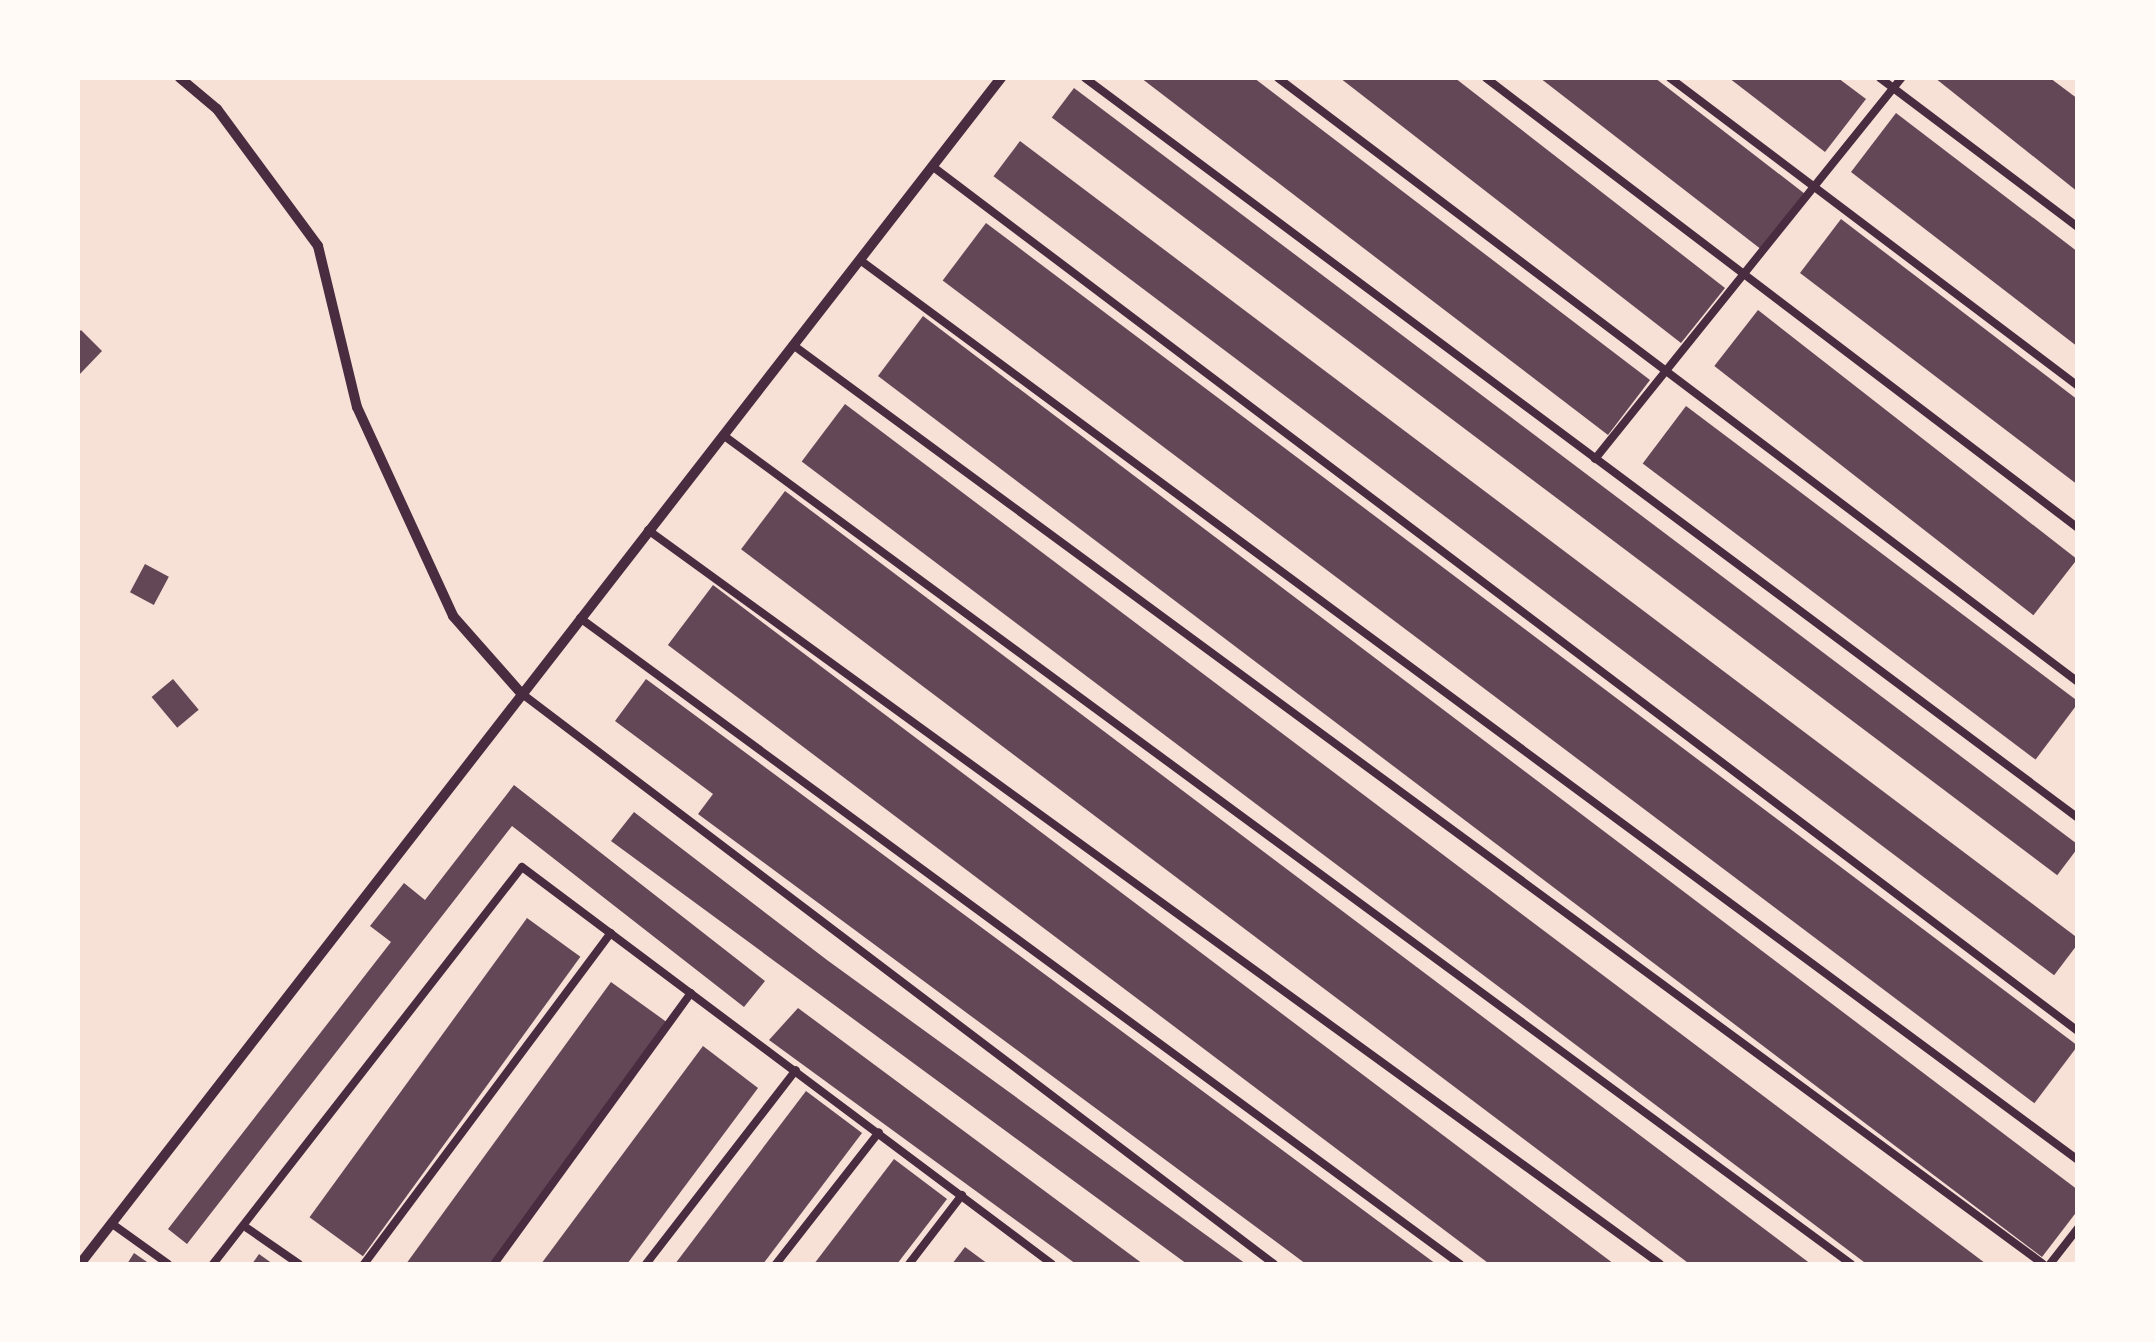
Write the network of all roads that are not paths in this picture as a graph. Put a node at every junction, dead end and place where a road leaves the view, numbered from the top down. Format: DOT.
graph roads {
  1 [pos="180,78"];
  2 [pos="1001,78"];
  3 [pos="1085,78"];
  4 [pos="1278,78"];
  5 [pos="1486,78"];
  6 [pos="1670,78"];
  7 [pos="1880,78"];
  8 [pos="1901,78"];
  9 [pos="1893,87"];
  10 [pos="932,166"];
  11 [pos="1814,186"];
  12 [pos="2078,227"];
  13 [pos="860,260"];
  14 [pos="1744,274"];
  15 [pos="792,345"];
  16 [pos="1666,370"];
  17 [pos="2078,386"];
  18 [pos="723,435"];
  19 [pos="1594,459"];
  20 [pos="2078,528"];
  21 [pos="648,530"];
  22 [pos="580,618"];
  23 [pos="2078,682"];
  24 [pos="521,693"];
  25 [pos="2078,818"];
  26 [pos="611,933"];
  27 [pos="691,993"];
  28 [pos="2078,1031"];
  29 [pos="796,1070"];
  30 [pos="879,1132"];
  31 [pos="2078,1160"];
  32 [pos="962,1194"];
  33 [pos="111,1223"];
  34 [pos="247,1228"];
  35 [pos="2078,1228"];
  36 [pos="80,1264"];
  37 [pos="168,1264"];
  38 [pos="213,1264"];
  39 [pos="299,1264"];
  40 [pos="364,1264"];
  41 [pos="494,1264"];
  42 [pos="646,1264"];
  43 [pos="776,1264"];
  44 [pos="909,1264"];
  45 [pos="1049,1264"];
  46 [pos="1274,1264"];
  47 [pos="1460,1264"];
  48 [pos="1660,1264"];
  49 [pos="1851,1264"];
  50 [pos="2046,1264"];
  1 -- 24 [label="street"];
  2 -- 10 [label="street"];
  3 -- 19 [label="lane"];
  4 -- 16 [label="lane"];
  5 -- 14 [label="lane"];
  6 -- 11 [label="lane"];
  7 -- 9 [label="lane"];
  8 -- 9 [label="lane"];
  9 -- 11 [label="lane"];
  9 -- 12 [label="lane"];
  10 -- 13 [label="street"];
  10 -- 28 [label="lane"];
  11 -- 14 [label="lane"];
  11 -- 17 [label="lane"];
  13 -- 15 [label="street"];
  13 -- 31 [label="lane"];
  14 -- 16 [label="lane"];
  14 -- 20 [label="lane"];
  15 -- 18 [label="street"];
  15 -- 50 [label="lane"];
  16 -- 19 [label="lane"];
  16 -- 23 [label="lane"];
  18 -- 21 [label="street"];
  18 -- 49 [label="lane"];
  19 -- 25 [label="lane"];
  21 -- 22 [label="street"];
  21 -- 48 [label="lane"];
  22 -- 24 [label="street"];
  22 -- 47 [label="lane"];
  24 -- 33 [label="street"];
  24 -- 46 [label="lane"];
  26 -- 27 [label="lane"];
  26 -- 34 [label="lane"];
  26 -- 40 [label="lane"];
  27 -- 29 [label="lane"];
  27 -- 41 [label="lane"];
  29 -- 30 [label="lane"];
  29 -- 42 [label="lane"];
  30 -- 32 [label="lane"];
  30 -- 43 [label="lane"];
  32 -- 44 [label="lane"];
  32 -- 45 [label="lane"];
  33 -- 36 [label="street"];
  33 -- 37 [label="lane"];
  34 -- 38 [label="lane"];
  34 -- 39 [label="lane"];
  35 -- 50 [label="lane"];
}
